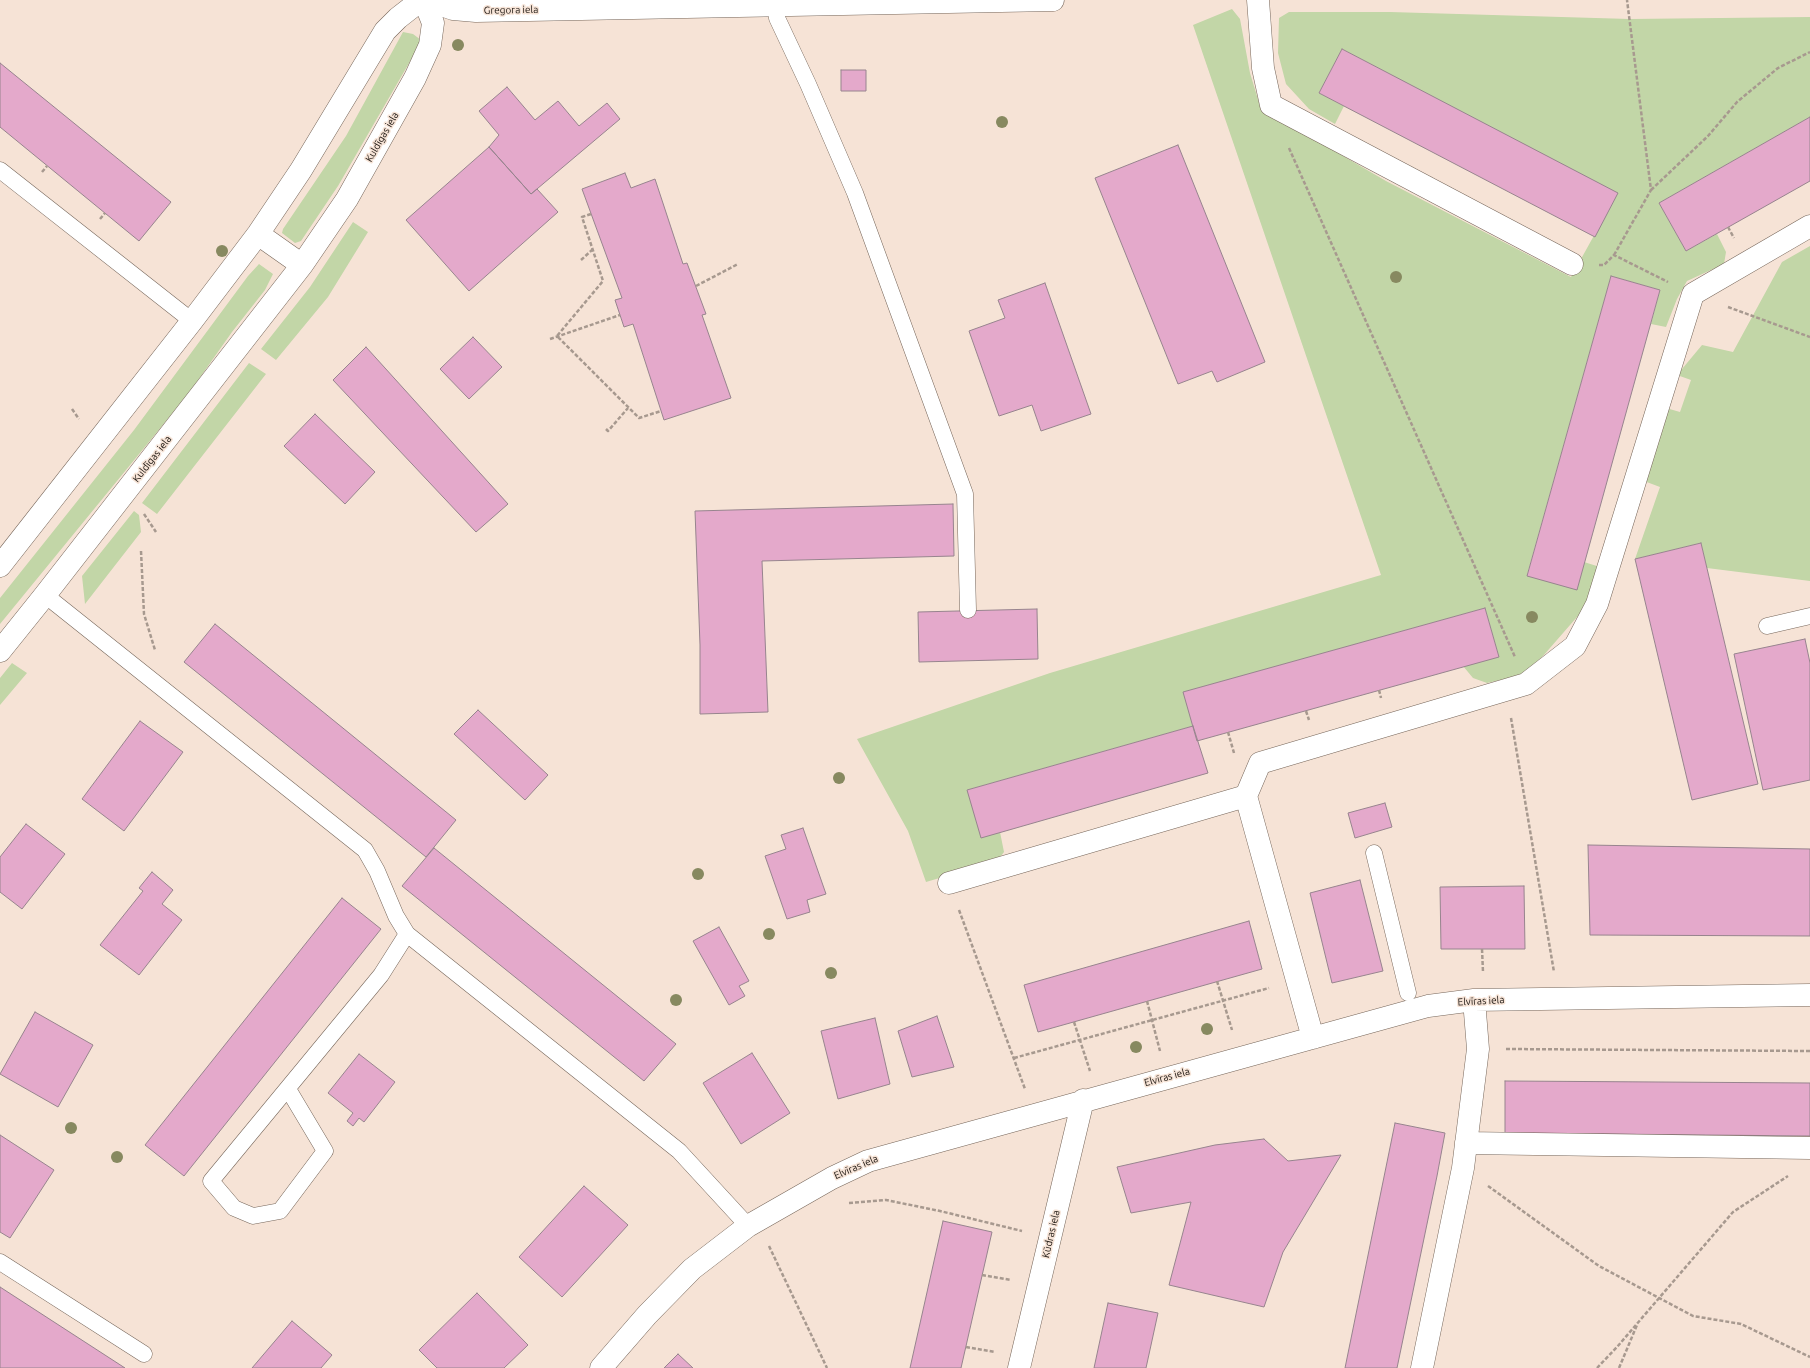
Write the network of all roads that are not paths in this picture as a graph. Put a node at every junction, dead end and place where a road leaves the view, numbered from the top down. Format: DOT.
graph roads {
  1 [pos="423,0"];
  2 [pos="427,0"];
  3 [pos="1053,0"];
  4 [pos="1258,0"];
  5 [pos="776,4"];
  6 [pos="0,170"];
  7 [pos="1810,226"];
  8 [pos="258,234"];
  9 [pos="1572,264"];
  10 [pos="302,265"];
  11 [pos="192,321"];
  12 [pos="0,566"];
  13 [pos="46,595"];
  14 [pos="968,610"];
  15 [pos="1810,616"];
  16 [pos="1767,626"];
  17 [pos="0,651"];
  18 [pos="1246,796"];
  19 [pos="1374,853"];
  20 [pos="949,883"];
  21 [pos="407,934"];
  22 [pos="1408,993"];
  23 [pos="1810,995"];
  24 [pos="1474,1000"];
  25 [pos="1312,1038"];
  26 [pos="288,1089"];
  27 [pos="1083,1100"];
  28 [pos="1466,1143"];
  29 [pos="1810,1148"];
  30 [pos="748,1226"];
  31 [pos="0,1262"];
  32 [pos="144,1354"];
  33 [pos="601,1368"];
  34 [pos="1019,1368"];
  35 [pos="1422,1368"];
  1 -- 8 [label="street, Kuldīgas iela"];
  1 -- 10 [label="street, Kuldīgas iela"];
  2 -- 5 [label="street, Gregora iela"];
  3 -- 5 [label="street, Gregora iela"];
  4 -- 9 [label="street"];
  5 -- 14 [label="lane"];
  6 -- 11 [label="lane"];
  7 -- 18 [label="street"];
  8 -- 10 [label="street"];
  8 -- 11 [label="street, Kuldīgas iela"];
  10 -- 13 [label="street, Kuldīgas iela"];
  11 -- 12 [label="street, Kuldīgas iela"];
  13 -- 17 [label="street, Kuldīgas iela"];
  13 -- 21 [label="lane"];
  15 -- 16 [label="lane"];
  18 -- 20 [label="street"];
  18 -- 25 [label="street"];
  19 -- 22 [label="lane"];
  21 -- 26 [label="lane"];
  21 -- 30 [label="lane"];
  23 -- 24 [label="street, Elvīras iela"];
  24 -- 25 [label="street, Elvīras iela"];
  24 -- 28 [label="street"];
  25 -- 27 [label="street, Elvīras iela"];
  26 -- 26 [label="lane"];
  27 -- 30 [label="street, Elvīras iela"];
  27 -- 34 [label="street, Kūdras iela"];
  28 -- 29 [label="street"];
  28 -- 35 [label="street"];
  30 -- 33 [label="street, Elvīras iela"];
  31 -- 32 [label="lane"];
}
